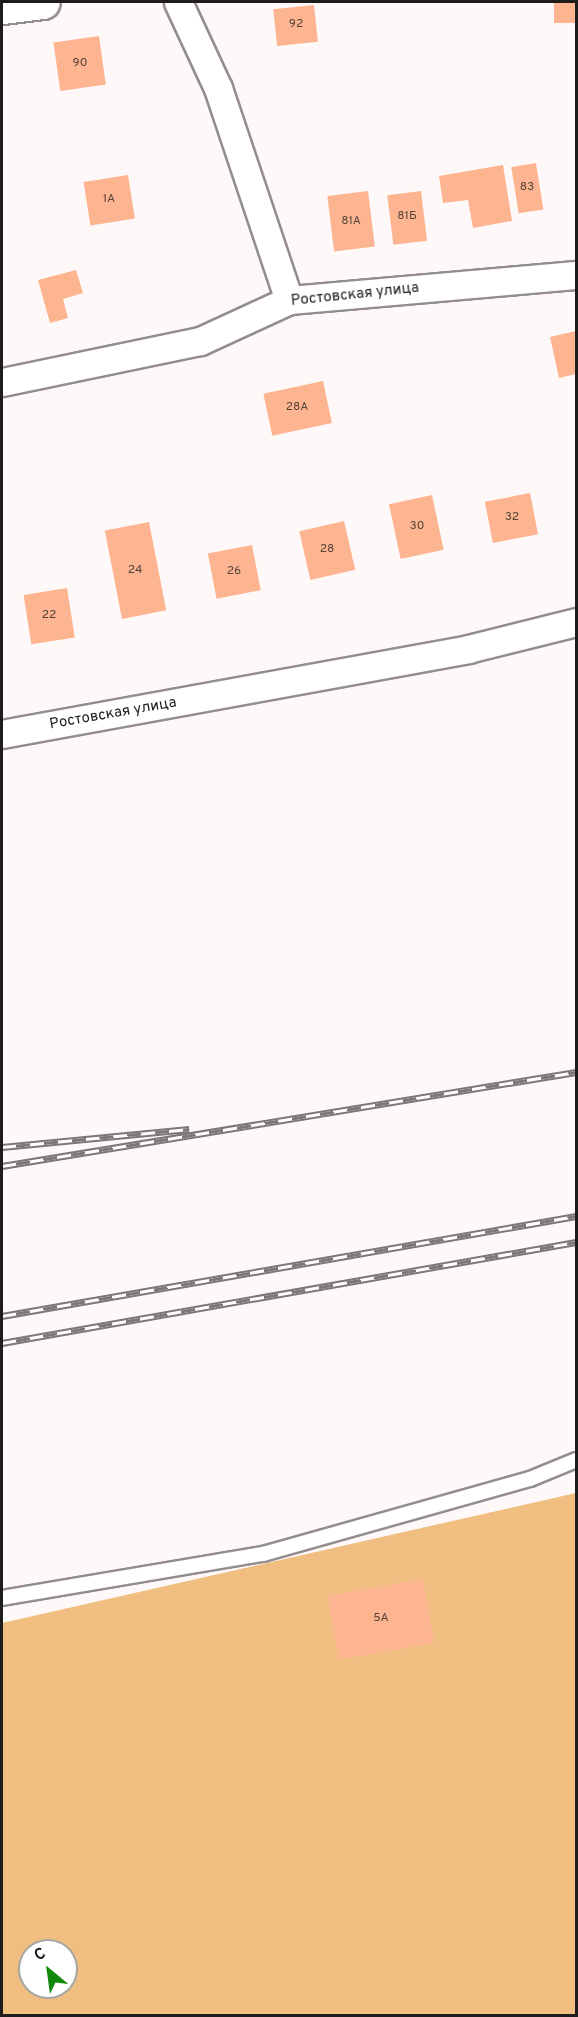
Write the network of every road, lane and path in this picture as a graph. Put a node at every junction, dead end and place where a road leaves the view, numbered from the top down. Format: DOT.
graph roads {
  1 [pos="43,2"];
  2 [pos="178,2"];
  3 [pos="2,7"];
  4 [pos="576,275"];
  5 [pos="289,300"];
  6 [pos="2,382"];
  7 [pos="576,622"];
  8 [pos="2,734"];
  9 [pos="576,1460"];
  10 [pos="2,1598"];
  1 -- 3 [label="main road"];
  2 -- 5 [label="street"];
  4 -- 5 [label="street, Ростовская улица"];
  5 -- 6 [label="street, Ростовская улица"];
  7 -- 8 [label="street, Ростовская улица"];
  9 -- 10 [label="lane"];
}
